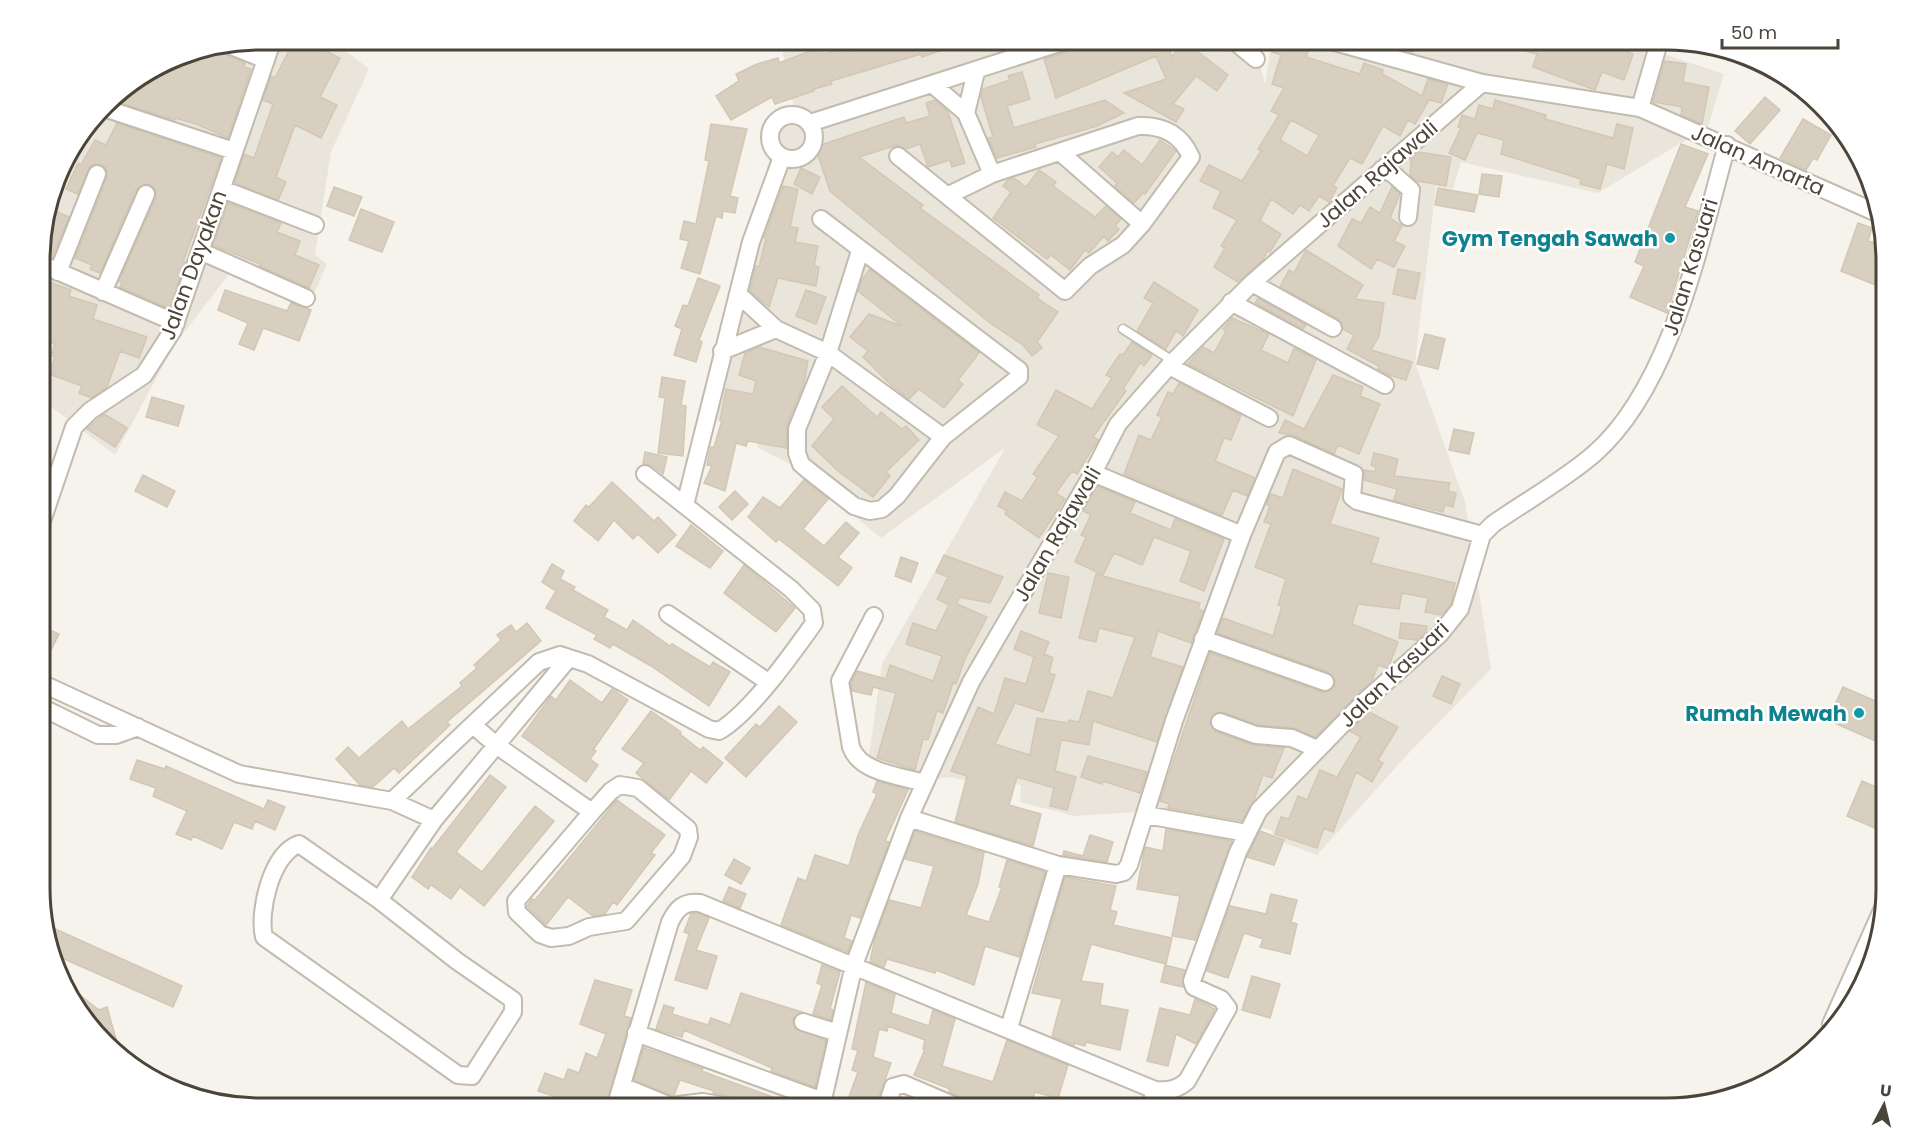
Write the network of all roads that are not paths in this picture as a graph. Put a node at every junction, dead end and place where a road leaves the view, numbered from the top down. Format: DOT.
graph roads {
  1 [pos="269,50"];
  2 [pos="1040,50"];
  3 [pos="1245,50"];
  4 [pos="1378,50"];
  5 [pos="1657,50"];
  6 [pos="243,51"];
  7 [pos="1256,59"];
  8 [pos="266,60"];
  9 [pos="976,72"];
  10 [pos="1482,83"];
  11 [pos="932,84"];
  12 [pos="1640,108"];
  13 [pos="112,111"];
  14 [pos="966,113"];
  15 [pos="810,123"];
  16 [pos="1727,145"];
  17 [pos="234,151"];
  18 [pos="1060,153"];
  19 [pos="898,156"];
  20 [pos="782,157"];
  21 [pos="1382,169"];
  22 [pos="97,174"];
  23 [pos="992,174"];
  24 [pos="222,189"];
  25 [pos="146,195"];
  26 [pos="949,195"];
  27 [pos="1870,210"];
  28 [pos="1408,217"];
  29 [pos="821,219"];
  30 [pos="1142,224"];
  31 [pos="315,225"];
  32 [pos="200,251"];
  33 [pos="861,251"];
  34 [pos="50,268"];
  35 [pos="58,272"];
  36 [pos="1252,283"];
  37 [pos="103,292"];
  38 [pos="738,294"];
  39 [pos="306,298"];
  40 [pos="1231,303"];
  41 [pos="176,323"];
  42 [pos="1334,328"];
  43 [pos="776,329"];
  44 [pos="1123,329"];
  45 [pos="722,351"];
  46 [pos="828,353"];
  47 [pos="1171,363"];
  48 [pos="1385,385"];
  49 [pos="1269,418"];
  50 [pos="943,437"];
  51 [pos="1093,472"];
  52 [pos="645,474"];
  53 [pos="50,498"];
  54 [pos="685,505"];
  55 [pos="1482,535"];
  56 [pos="1242,536"];
  57 [pos="668,614"];
  58 [pos="874,616"];
  59 [pos="1203,639"];
  60 [pos="568,657"];
  61 [pos="768,682"];
  62 [pos="1325,682"];
  63 [pos="50,687"];
  64 [pos="50,711"];
  65 [pos="1220,722"];
  66 [pos="473,725"];
  67 [pos="138,727"];
  68 [pos="496,745"];
  69 [pos="1317,749"];
  70 [pos="925,783"];
  71 [pos="392,801"];
  72 [pos="592,812"];
  73 [pos="1146,815"];
  74 [pos="909,818"];
  75 [pos="434,820"];
  76 [pos="1247,833"];
  77 [pos="1058,865"];
  78 [pos="379,900"];
  79 [pos="1870,936"];
  80 [pos="854,965"];
  81 [pos="1839,1006"];
  82 [pos="803,1022"];
  83 [pos="1009,1028"];
  84 [pos="636,1033"];
  85 [pos="838,1033"];
  86 [pos="622,1086"];
  87 [pos="1155,1090"];
  88 [pos="1153,1097"];
  89 [pos="618,1098"];
  90 [pos="650,1098"];
  91 [pos="805,1098"];
  92 [pos="823,1098"];
  93 [pos="889,1098"];
  94 [pos="935,1098"];
  1 -- 8 [label="street, Jalan Dayakan"];
  2 -- 9 [label="street"];
  3 -- 7 [label="street"];
  4 -- 10 [label="street, Jalan Amarta"];
  5 -- 12 [label="street"];
  6 -- 8 [label="street"];
  8 -- 17 [label="street, Jalan Dayakan"];
  9 -- 11 [label="street"];
  9 -- 14 [label="street"];
  10 -- 12 [label="street, Jalan Amarta"];
  10 -- 21 [label="street, Jalan Rajawali"];
  11 -- 14 [label="street"];
  11 -- 15 [label="street"];
  12 -- 16 [label="street, Jalan Amarta"];
  13 -- 17 [label="street"];
  14 -- 23 [label="street"];
  15 -- 20 [label="street"];
  15 -- 20 [label="street"];
  16 -- 27 [label="street, Jalan Amarta"];
  16 -- 55 [label="street, Jalan Kasuari"];
  17 -- 24 [label="street, Jalan Dayakan"];
  18 -- 23 [label="street"];
  18 -- 30 [label="street"];
  18 -- 30 [label="street"];
  19 -- 26 [label="street"];
  20 -- 38 [label="street"];
  21 -- 28 [label="street"];
  21 -- 36 [label="street, Jalan Rajawali"];
  22 -- 35 [label="street"];
  23 -- 26 [label="street"];
  24 -- 31 [label="street"];
  24 -- 32 [label="street, Jalan Dayakan"];
  25 -- 37 [label="street"];
  26 -- 30 [label="street"];
  29 -- 33 [label="street"];
  32 -- 39 [label="street"];
  32 -- 41 [label="street, Jalan Dayakan"];
  33 -- 46 [label="street"];
  33 -- 50 [label="street"];
  34 -- 35 [label="street"];
  35 -- 37 [label="street"];
  36 -- 40 [label="street, Jalan Rajawali"];
  36 -- 42 [label="street"];
  37 -- 41 [label="street"];
  38 -- 43 [label="street"];
  38 -- 45 [label="street"];
  40 -- 47 [label="street, Jalan Rajawali"];
  40 -- 48 [label="street"];
  41 -- 53 [label="street, Jalan Dayakan"];
  43 -- 45 [label="street"];
  43 -- 46 [label="street"];
  44 -- 47 [label="lane"];
  45 -- 54 [label="street"];
  46 -- 50 [label="street"];
  46 -- 50 [label="street"];
  47 -- 49 [label="street"];
  47 -- 51 [label="street, Jalan Rajawali"];
  51 -- 56 [label="street"];
  51 -- 70 [label="street, Jalan Rajawali"];
  52 -- 54 [label="street"];
  54 -- 61 [label="street"];
  55 -- 56 [label="street"];
  55 -- 69 [label="street, Jalan Kasuari"];
  56 -- 59 [label="street"];
  57 -- 61 [label="street"];
  58 -- 70 [label="street"];
  59 -- 62 [label="street"];
  59 -- 73 [label="street"];
  60 -- 61 [label="street"];
  60 -- 66 [label="street"];
  60 -- 68 [label="street"];
  63 -- 67 [label="street"];
  64 -- 67 [label="street"];
  65 -- 69 [label="street"];
  66 -- 68 [label="street"];
  66 -- 71 [label="street"];
  67 -- 71 [label="street"];
  68 -- 72 [label="street"];
  68 -- 75 [label="street"];
  69 -- 76 [label="street, Jalan Kasuari"];
  70 -- 74 [label="street, Jalan Rajawali"];
  71 -- 75 [label="street"];
  72 -- 72 [label="street"];
  73 -- 76 [label="street"];
  73 -- 77 [label="street"];
  74 -- 77 [label="street"];
  74 -- 80 [label="street, Jalan Rajawali"];
  75 -- 78 [label="street"];
  76 -- 87 [label="street, Jalan Kasuari"];
  77 -- 83 [label="street"];
  78 -- 78 [label="street"];
  79 -- 81 [label="street"];
  80 -- 83 [label="street"];
  80 -- 84 [label="street"];
  80 -- 85 [label="street, Jalan Rajawali"];
  82 -- 85 [label="street"];
  83 -- 87 [label="street"];
  84 -- 86 [label="street"];
  84 -- 91 [label="street"];
  85 -- 92 [label="street, Jalan Rajawali"];
  86 -- 89 [label="street"];
  86 -- 90 [label="street"];
  87 -- 88 [label="street"];
  93 -- 94 [label="street"];
}
